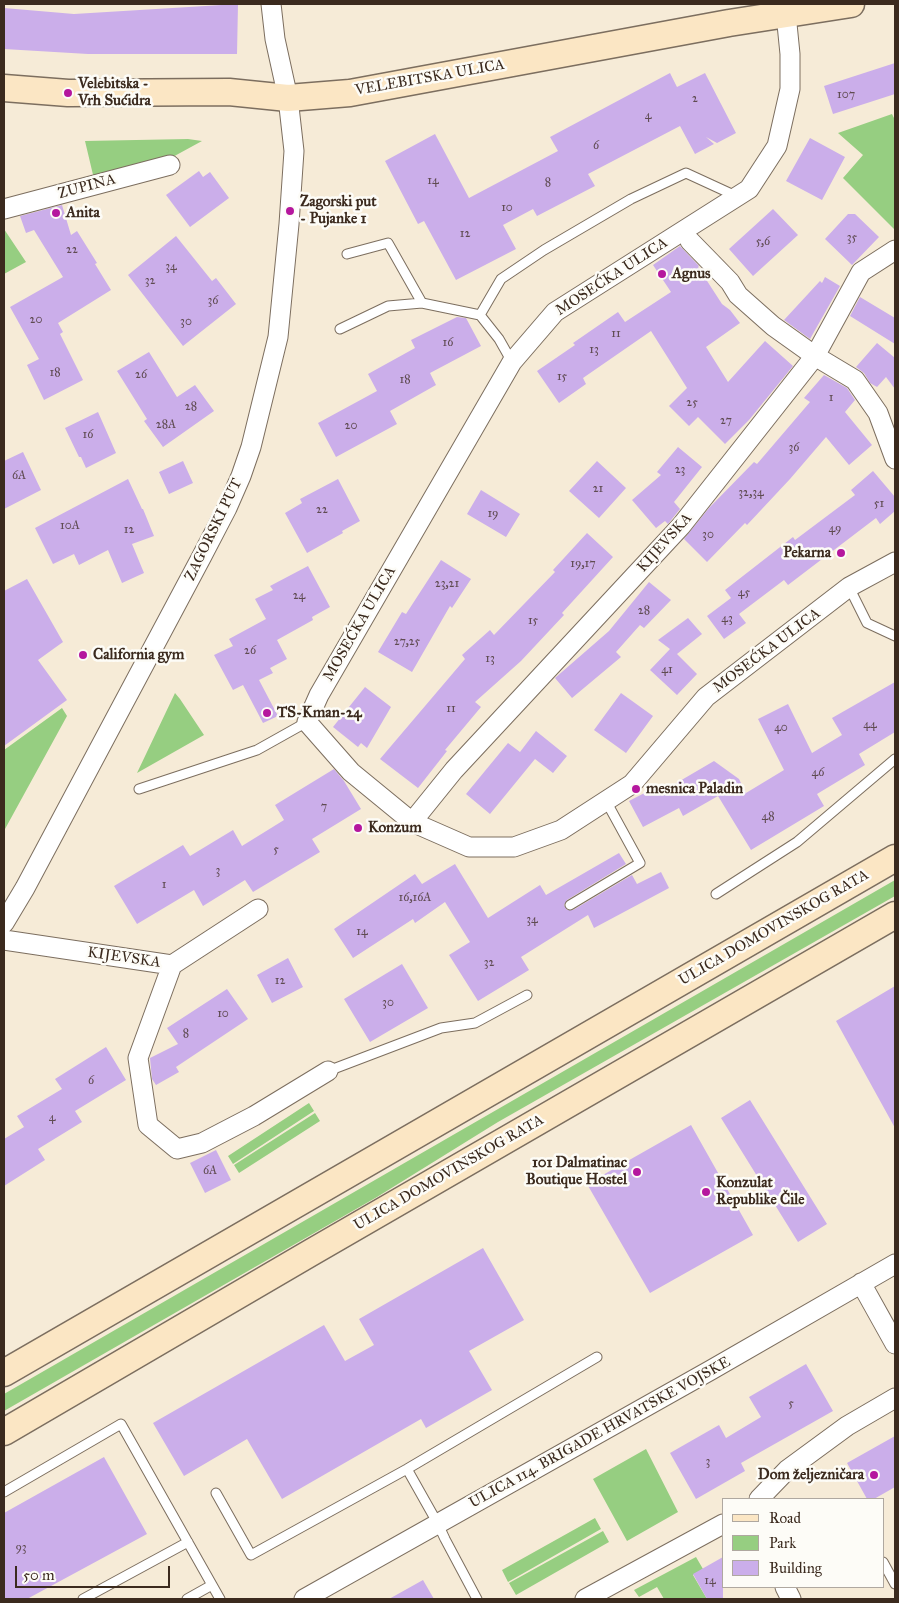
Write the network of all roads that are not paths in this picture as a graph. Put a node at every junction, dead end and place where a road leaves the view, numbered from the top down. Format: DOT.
graph roads {
  1 [pos="271,4"];
  2 [pos="852,4"];
  3 [pos="786,14"];
  4 [pos="4,88"];
  5 [pos="288,98"];
  6 [pos="170,164"];
  7 [pos="737,196"];
  8 [pos="4,209"];
  9 [pos="690,241"];
  10 [pos="895,250"];
  11 [pos="347,254"];
  12 [pos="422,303"];
  13 [pos="480,315"];
  14 [pos="340,329"];
  15 [pos="815,356"];
  16 [pos="512,362"];
  17 [pos="895,459"];
  18 [pos="895,562"];
  19 [pos="849,587"];
  20 [pos="895,636"];
  21 [pos="303,720"];
  22 [pos="895,760"];
  23 [pos="139,789"];
  24 [pos="606,801"];
  25 [pos="412,822"];
  26 [pos="895,858"];
  27 [pos="716,894"];
  28 [pos="570,905"];
  29 [pos="258,909"];
  30 [pos="895,916"];
  31 [pos="4,923"];
  32 [pos="4,940"];
  33 [pos="172,965"];
  34 [pos="528,995"];
  35 [pos="328,1071"];
  36 [pos="895,1264"];
  37 [pos="861,1283"];
  38 [pos="895,1344"];
  39 [pos="597,1357"];
  40 [pos="4,1373"];
  41 [pos="895,1398"];
  42 [pos="4,1432"];
  43 [pos="407,1469"];
  44 [pos="4,1492"];
  45 [pos="216,1493"];
  46 [pos="760,1498"];
  47 [pos="438,1524"];
  48 [pos="722,1525"];
  49 [pos="188,1542"];
  50 [pos="884,1564"];
  51 [pos="895,1584"];
  52 [pos="212,1585"];
  53 [pos="82,1599"];
  54 [pos="187,1599"];
  55 [pos="220,1599"];
  56 [pos="304,1599"];
  57 [pos="477,1599"];
  58 [pos="586,1599"];
  1 -- 5 [label="street, ZAGORSKI PUT"];
  2 -- 3 [label="main road, VELEBITSKA ULICA"];
  3 -- 5 [label="main road, VELEBITSKA ULICA"];
  3 -- 7 [label="street, MOSEĆKA ULICA"];
  4 -- 5 [label="main road, VELEBITSKA ULICA"];
  5 -- 31 [label="street, ZAGORSKI PUT"];
  6 -- 8 [label="street, ZUPINA"];
  7 -- 13 [label="lane"];
  7 -- 16 [label="street, MOSEĆKA ULICA"];
  9 -- 15 [label="street"];
  10 -- 15 [label="street, KIJEVSKA"];
  11 -- 12 [label="lane"];
  12 -- 13 [label="lane"];
  12 -- 14 [label="lane"];
  13 -- 16 [label="lane"];
  15 -- 17 [label="street"];
  15 -- 25 [label="street, KIJEVSKA"];
  16 -- 21 [label="street, MOSEĆKA ULICA"];
  18 -- 19 [label="street, MOSEĆKA ULICA"];
  19 -- 20 [label="lane"];
  19 -- 24 [label="street, MOSEĆKA ULICA"];
  21 -- 23 [label="lane"];
  21 -- 25 [label="street, MOSEĆKA ULICA"];
  22 -- 27 [label="lane"];
  24 -- 25 [label="street, MOSEĆKA ULICA"];
  24 -- 28 [label="lane"];
  26 -- 40 [label="main road, ULICA DOMOVINSKOG RATA"];
  29 -- 33 [label="street, KIJEVSKA"];
  30 -- 42 [label="main road, ULICA DOMOVINSKOG RATA"];
  32 -- 33 [label="street, KIJEVSKA"];
  33 -- 35 [label="street"];
  34 -- 35 [label="lane"];
  36 -- 37 [label="street, ULICA 114. BRIGADE HRVATSKE VOJSKE"];
  37 -- 38 [label="street"];
  37 -- 47 [label="street, ULICA 114. BRIGADE HRVATSKE VOJSKE"];
  39 -- 43 [label="lane"];
  41 -- 46 [label="street"];
  43 -- 45 [label="lane"];
  43 -- 47 [label="lane"];
  44 -- 49 [label="lane"];
  47 -- 56 [label="street, ULICA 114. BRIGADE HRVATSKE VOJSKE"];
  47 -- 57 [label="lane"];
  48 -- 58 [label="street"];
  49 -- 52 [label="lane"];
  49 -- 53 [label="lane"];
  50 -- 51 [label="lane"];
  52 -- 54 [label="lane"];
  52 -- 55 [label="lane"];
}
